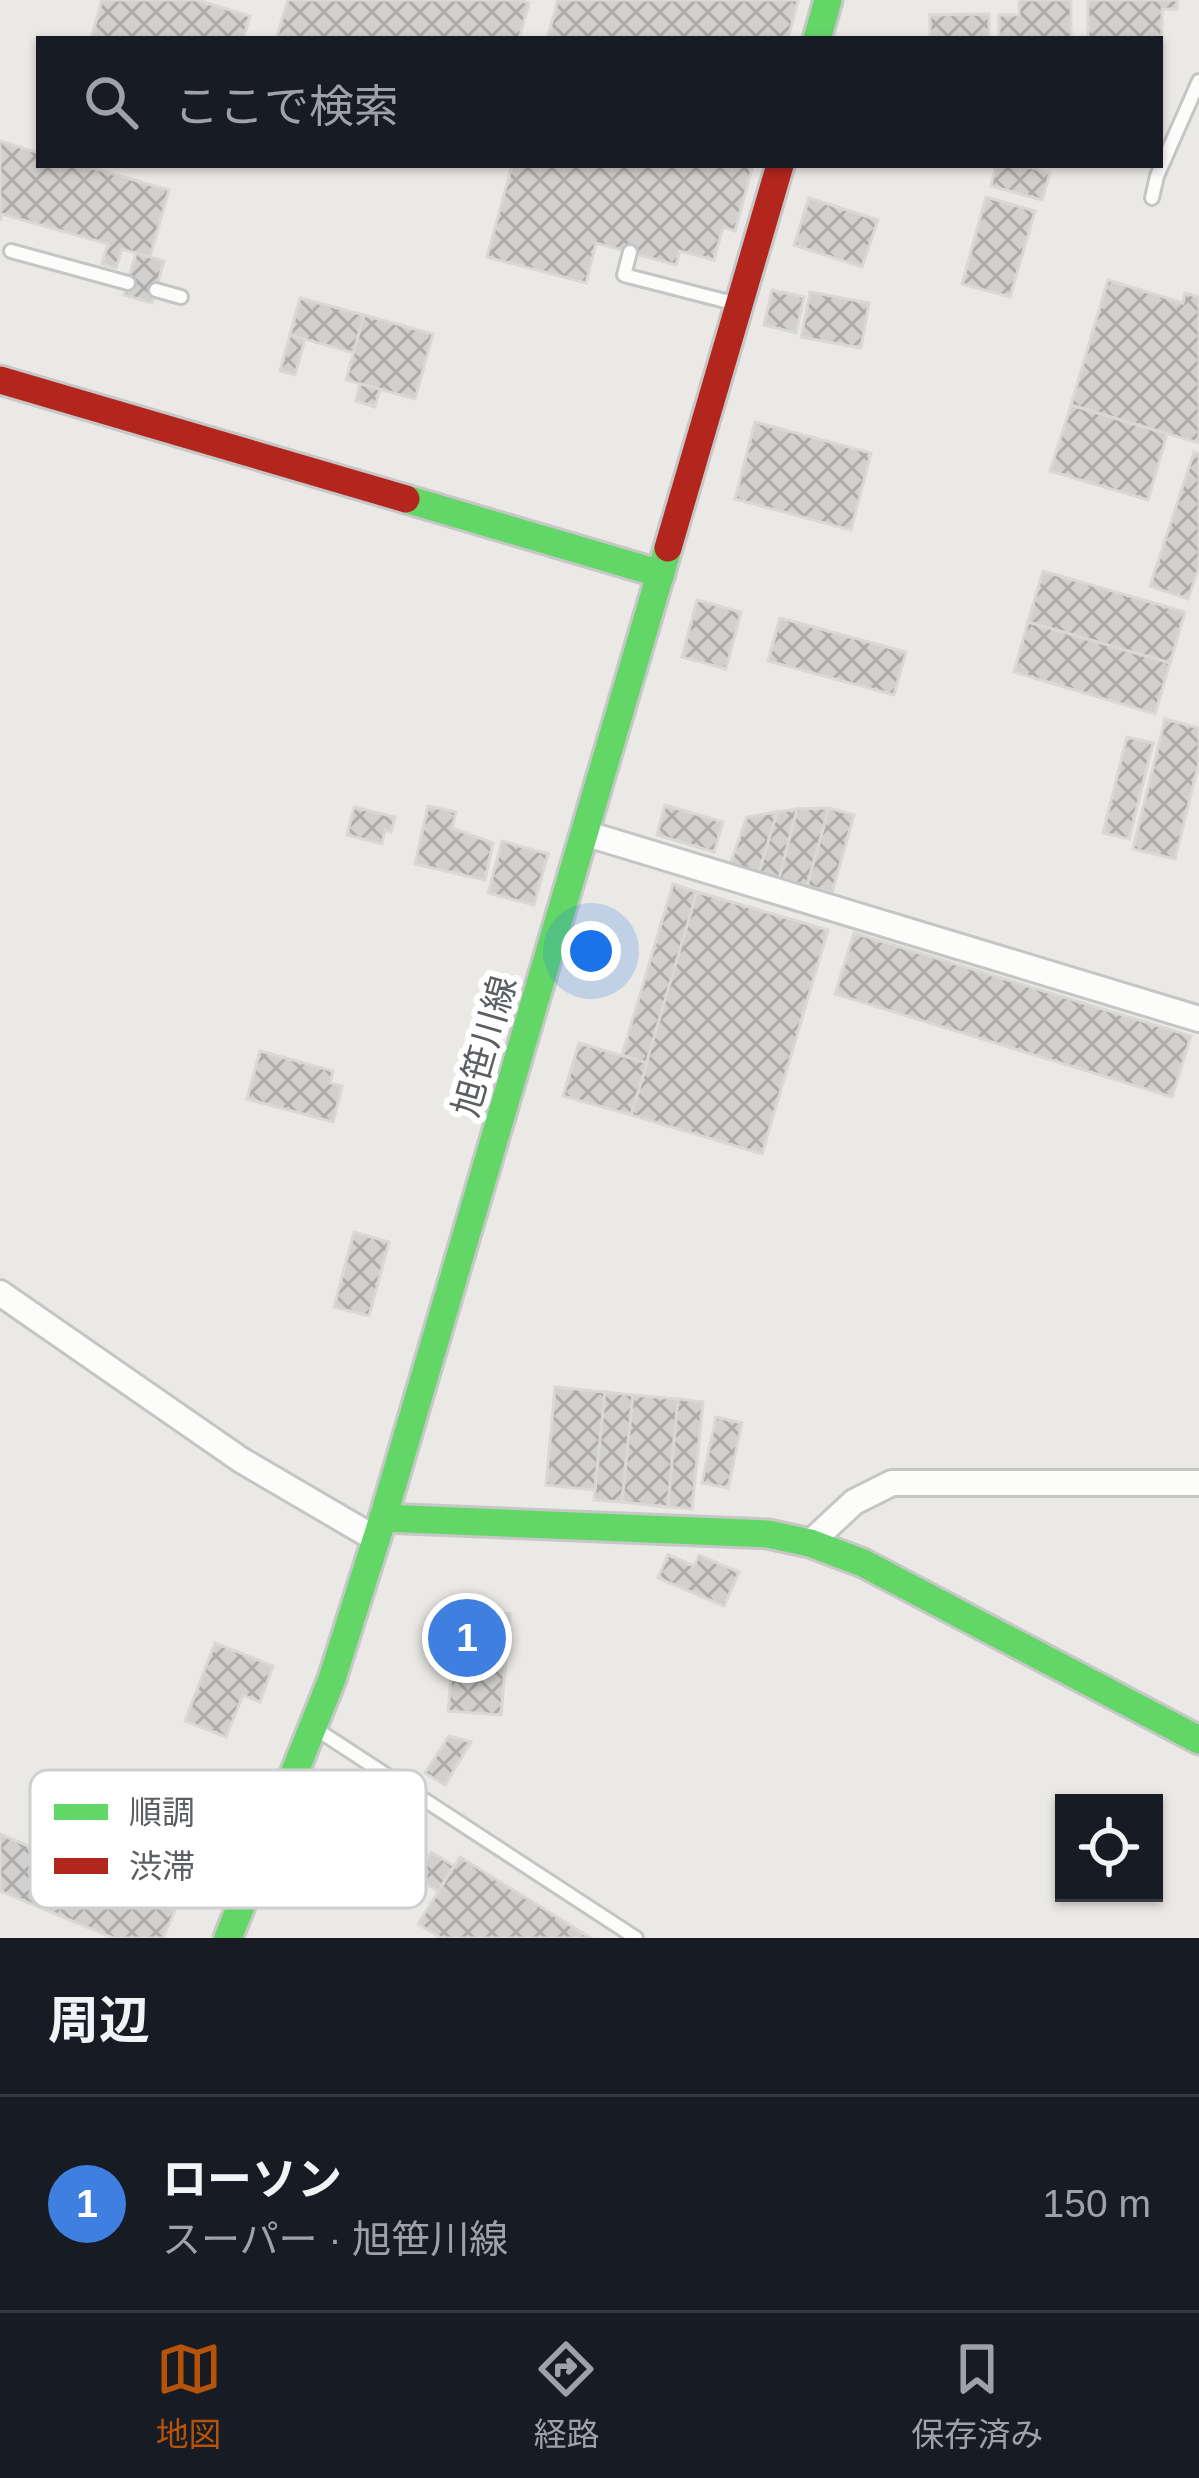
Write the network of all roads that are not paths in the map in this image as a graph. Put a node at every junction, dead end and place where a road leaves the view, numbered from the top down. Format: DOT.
graph roads {
  1 [pos="828,0"];
  2 [pos="818,36"];
  3 [pos="1199,81"];
  4 [pos="1163,162"];
  5 [pos="779,168"];
  6 [pos="1161,168"];
  7 [pos="1152,199"];
  8 [pos="10,251"];
  9 [pos="630,252"];
  10 [pos="128,283"];
  11 [pos="156,290"];
  12 [pos="182,297"];
  13 [pos="740,304"];
  14 [pos="0,380"];
  15 [pos="661,574"];
  16 [pos="584,833"];
  17 [pos="1199,1019"];
  18 [pos="0,1293"];
  19 [pos="1199,1483"];
  20 [pos="379,1529"];
  21 [pos="810,1543"];
  22 [pos="313,1727"];
  23 [pos="1199,1740"];
  24 [pos="296,1770"];
  25 [pos="379,1770"];
  26 [pos="426,1801"];
  27 [pos="240,1908"];
  28 [pos="228,1938"];
  29 [pos="636,1938"];
  1 -- 2 [label="main road"];
  3 -- 4 [label="lane"];
  5 -- 13 [label="main road, 旭笹川線"];
  6 -- 7 [label="lane"];
  8 -- 10 [label="lane"];
  9 -- 13 [label="lane"];
  11 -- 12 [label="lane"];
  13 -- 15 [label="main road, 旭笹川線"];
  14 -- 15 [label="main road"];
  15 -- 16 [label="main road, 旭笹川線"];
  16 -- 17 [label="street"];
  16 -- 20 [label="main road, 旭笹川線"];
  18 -- 20 [label="street"];
  19 -- 21 [label="street"];
  20 -- 21 [label="main road"];
  20 -- 22 [label="main road, 旭笹川線"];
  21 -- 23 [label="main road"];
  22 -- 24 [label="main road, 旭笹川線"];
  22 -- 25 [label="lane"];
  26 -- 29 [label="lane"];
  27 -- 28 [label="main road, 旭笹川線"];
}
